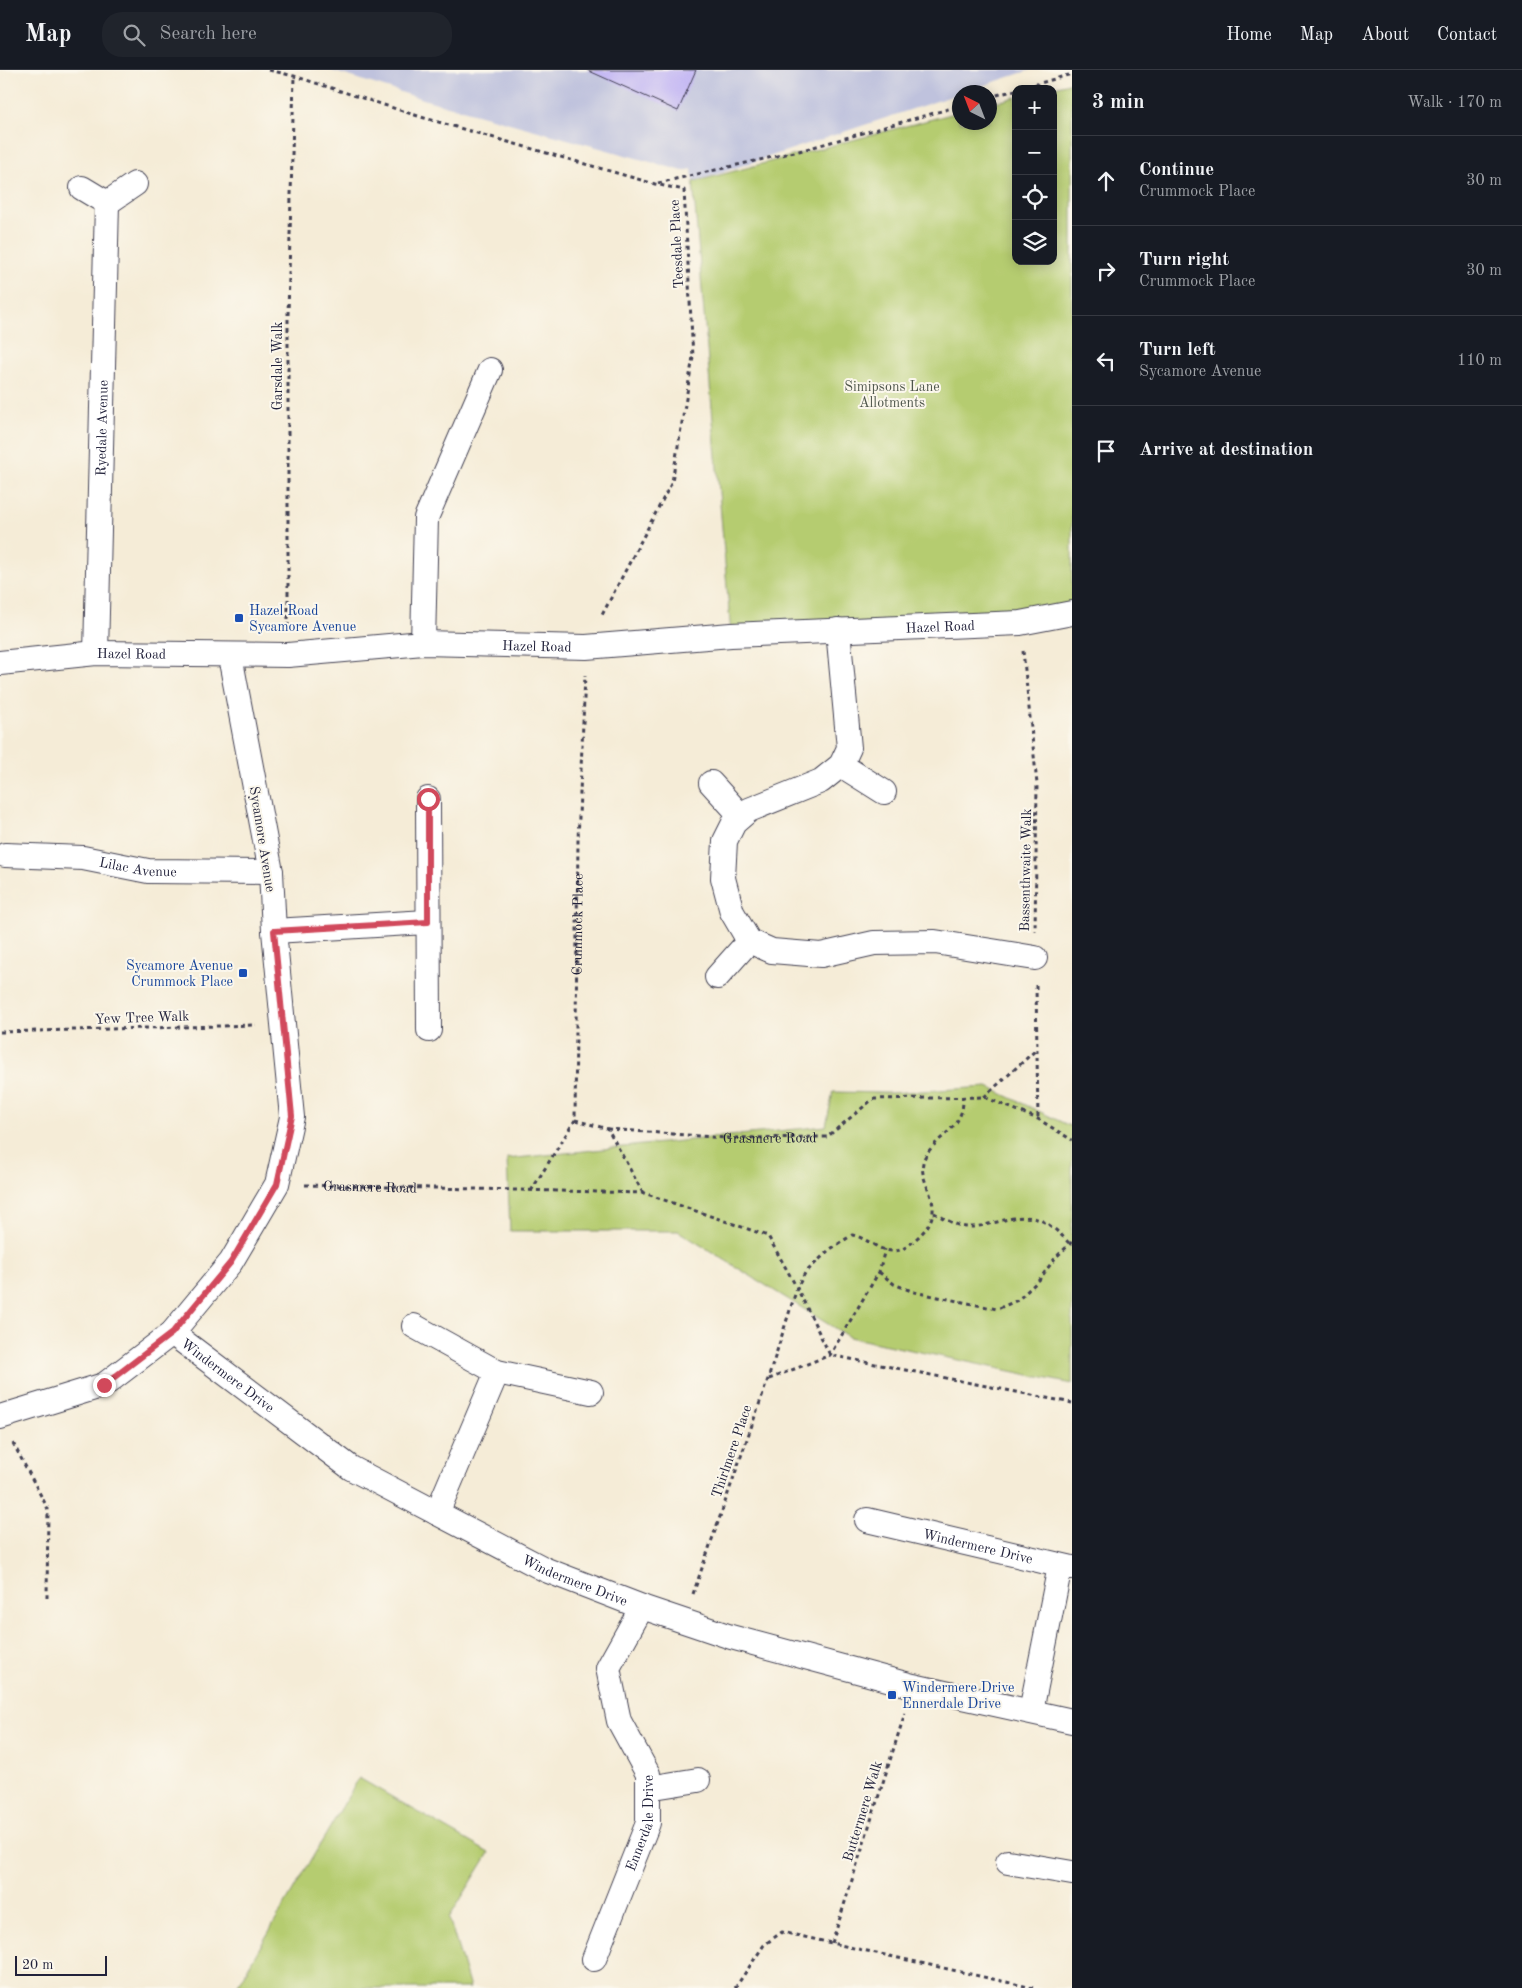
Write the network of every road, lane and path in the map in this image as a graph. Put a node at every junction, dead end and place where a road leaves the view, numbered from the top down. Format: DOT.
graph roads {
  1 [pos="269,70"];
  2 [pos="1072,74"];
  3 [pos="294,76"];
  4 [pos="1032,85"];
  5 [pos="1012,90"];
  6 [pos="997,95"];
  7 [pos="952,108"];
  8 [pos="135,184"];
  9 [pos="655,184"];
  10 [pos="82,188"];
  11 [pos="106,203"];
  12 [pos="490,370"];
  13 [pos="1072,613"];
  14 [pos="1020,622"];
  15 [pos="838,630"];
  16 [pos="423,643"];
  17 [pos="586,647"];
  18 [pos="96,652"];
  19 [pos="230,656"];
  20 [pos="288,656"];
  21 [pos="0,663"];
  22 [pos="841,765"];
  23 [pos="711,783"];
  24 [pos="884,792"];
  25 [pos="428,799"];
  26 [pos="741,816"];
  27 [pos="6,855"];
  28 [pos="271,872"];
  29 [pos="428,922"];
  30 [pos="274,931"];
  31 [pos="749,941"];
  32 [pos="1035,958"];
  33 [pos="717,977"];
  34 [pos="284,1024"];
  35 [pos="429,1030"];
  36 [pos="0,1032"];
  37 [pos="1037,1049"];
  38 [pos="984,1097"];
  39 [pos="963,1098"];
  40 [pos="576,1120"];
  41 [pos="1038,1120"];
  42 [pos="608,1129"];
  43 [pos="1072,1140"];
  44 [pos="277,1184"];
  45 [pos="531,1191"];
  46 [pos="644,1193"];
  47 [pos="934,1213"];
  48 [pos="1070,1242"];
  49 [pos="885,1249"];
  50 [pos="879,1272"];
  51 [pos="797,1288"];
  52 [pos="414,1326"];
  53 [pos="172,1333"];
  54 [pos="830,1354"];
  55 [pos="497,1372"];
  56 [pos="768,1379"];
  57 [pos="591,1392"];
  58 [pos="1072,1402"];
  59 [pos="4,1426"];
  60 [pos="437,1514"];
  61 [pos="867,1520"];
  62 [pos="1066,1567"];
  63 [pos="48,1598"];
  64 [pos="642,1606"];
  65 [pos="683,1621"];
  66 [pos="913,1686"];
  67 [pos="1032,1712"];
  68 [pos="1072,1721"];
  69 [pos="698,1780"];
  70 [pos="648,1788"];
  71 [pos="1008,1862"];
  72 [pos="1072,1873"];
  73 [pos="832,1943"];
  74 [pos="594,1960"];
  75 [pos="735,1988"];
  76 [pos="1033,1988"];
  1 -- 3 [label="path, Teesdale Place"];
  2 -- 4 [label="path"];
  3 -- 9 [label="path, Teesdale Place"];
  3 -- 20 [label="path, Garsdale Walk"];
  5 -- 6 [label="path"];
  7 -- 9 [label="path"];
  8 -- 11 [label="street"];
  9 -- 17 [label="path, Teesdale Place"];
  10 -- 11 [label="street"];
  11 -- 18 [label="street, Ryedale Avenue"];
  12 -- 16 [label="street"];
  13 -- 14 [label="street, Hazel Road"];
  14 -- 15 [label="street, Hazel Road"];
  14 -- 32 [label="path, Bassenthwaite Walk"];
  15 -- 17 [label="street, Hazel Road"];
  15 -- 22 [label="street"];
  16 -- 17 [label="street, Hazel Road"];
  16 -- 20 [label="street, Hazel Road"];
  17 -- 40 [label="path, Crummock Place"];
  18 -- 19 [label="street, Hazel Road"];
  18 -- 21 [label="street, Hazel Road"];
  19 -- 20 [label="street, Hazel Road"];
  19 -- 28 [label="street, Sycamore Avenue"];
  22 -- 24 [label="street"];
  22 -- 26 [label="street"];
  23 -- 26 [label="street"];
  25 -- 29 [label="street"];
  26 -- 31 [label="street"];
  27 -- 28 [label="street, Lilac Avenue"];
  28 -- 30 [label="street, Sycamore Avenue"];
  29 -- 30 [label="street"];
  29 -- 35 [label="street"];
  30 -- 34 [label="street, Sycamore Avenue"];
  31 -- 32 [label="street"];
  31 -- 33 [label="street"];
  32 -- 37 [label="path, Bassenthwaite Walk"];
  34 -- 36 [label="path, Yew Tree Walk"];
  34 -- 44 [label="street, Sycamore Avenue"];
  37 -- 38 [label="path"];
  37 -- 41 [label="path, Bassenthwaite Walk"];
  38 -- 39 [label="path, Grasmere Road"];
  38 -- 41 [label="path, Grasmere Road"];
  39 -- 42 [label="path, Grasmere Road"];
  39 -- 47 [label="path"];
  40 -- 42 [label="path, Grasmere Road"];
  40 -- 45 [label="path"];
  41 -- 43 [label="path, Grasmere Road"];
  42 -- 46 [label="path"];
  44 -- 45 [label="path, Grasmere Road"];
  44 -- 53 [label="street, Sycamore Avenue"];
  45 -- 46 [label="path, Grasmere Road"];
  46 -- 51 [label="path, Grasmere Road"];
  47 -- 48 [label="path"];
  47 -- 49 [label="path"];
  48 -- 50 [label="path"];
  49 -- 50 [label="path"];
  49 -- 51 [label="path, Thirlmere Place"];
  50 -- 54 [label="path"];
  51 -- 54 [label="path, Grasmere Road"];
  51 -- 56 [label="path, Thirlmere Place"];
  52 -- 55 [label="street"];
  53 -- 59 [label="street, Sycamore Avenue"];
  53 -- 60 [label="street, Windermere Drive"];
  54 -- 56 [label="path"];
  54 -- 58 [label="path"];
  55 -- 57 [label="street"];
  55 -- 60 [label="street"];
  56 -- 65 [label="path, Thirlmere Place"];
  59 -- 63 [label="path"];
  60 -- 64 [label="street, Windermere Drive"];
  61 -- 62 [label="street, Windermere Drive"];
  62 -- 67 [label="street, Windermere Drive"];
  64 -- 65 [label="street, Windermere Drive"];
  64 -- 70 [label="street, Ennerdale Drive"];
  65 -- 66 [label="street, Windermere Drive"];
  66 -- 67 [label="street, Windermere Drive"];
  66 -- 73 [label="path, Buttermere Walk"];
  67 -- 68 [label="street, Windermere Drive"];
  69 -- 70 [label="street"];
  70 -- 74 [label="street, Ennerdale Drive"];
  71 -- 72 [label="street"];
  73 -- 75 [label="path"];
  73 -- 76 [label="path"];
}
